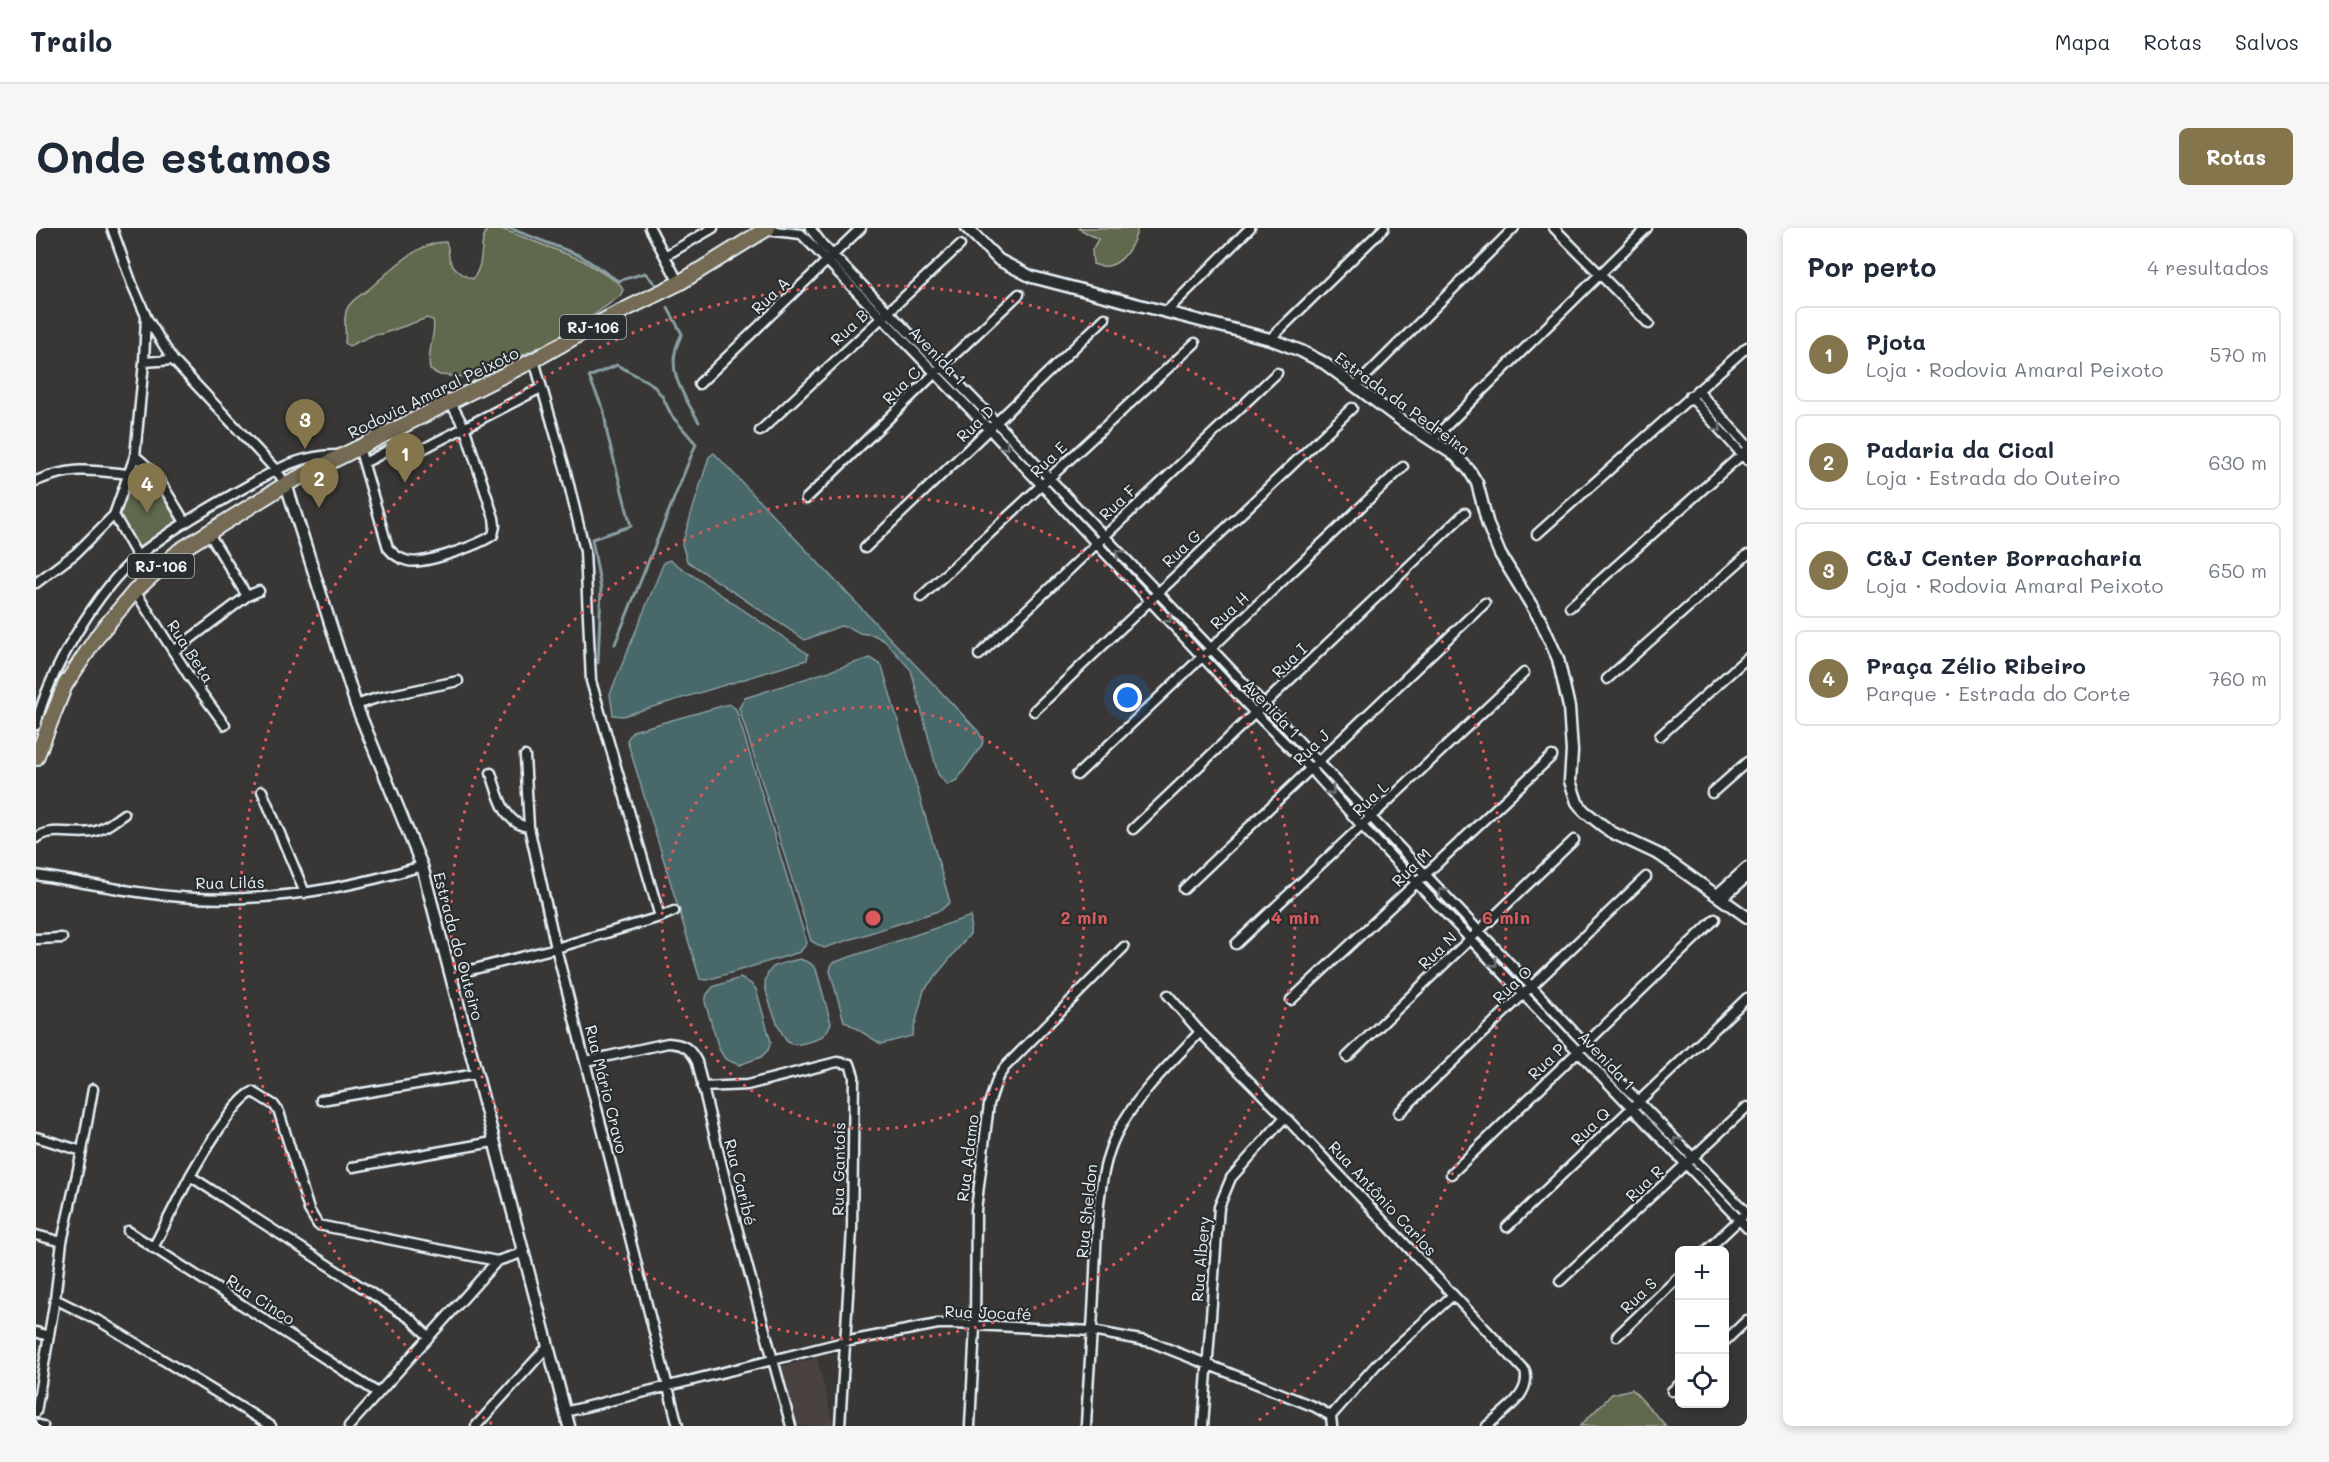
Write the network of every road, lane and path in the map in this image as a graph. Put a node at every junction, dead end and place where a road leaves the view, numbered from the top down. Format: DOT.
graph roads {
  1 [pos="112,228"];
  2 [pos="650,228"];
  3 [pos="714,228"];
  4 [pos="810,228"];
  5 [pos="861,228"];
  6 [pos="967,228"];
  7 [pos="1250,228"];
  8 [pos="1384,228"];
  9 [pos="1514,228"];
  10 [pos="1554,228"];
  11 [pos="1647,228"];
  12 [pos="766,229"];
  13 [pos="960,245"];
  14 [pos="665,256"];
  15 [pos="830,258"];
  16 [pos="1599,273"];
  17 [pos="673,286"];
  18 [pos="1019,294"];
  19 [pos="1167,311"];
  20 [pos="884,315"];
  21 [pos="146,316"];
  22 [pos="1105,318"];
  23 [pos="1649,324"];
  24 [pos="1270,339"];
  25 [pos="1194,343"];
  26 [pos="1747,347"];
  27 [pos="173,360"];
  28 [pos="534,360"];
  29 [pos="144,362"];
  30 [pos="938,371"];
  31 [pos="1277,373"];
  32 [pos="699,384"];
  33 [pos="1356,386"];
  34 [pos="541,388"];
  35 [pos="1697,390"];
  36 [pos="1690,396"];
  37 [pos="451,403"];
  38 [pos="1352,408"];
  39 [pos="997,423"];
  40 [pos="465,429"];
  41 [pos="990,430"];
  42 [pos="760,431"];
  43 [pos="1432,440"];
  44 [pos="1747,445"];
  45 [pos="359,447"];
  46 [pos="344,455"];
  47 [pos="1745,455"];
  48 [pos="135,456"];
  49 [pos="364,463"];
  50 [pos="1403,467"];
  51 [pos="275,469"];
  52 [pos="129,474"];
  53 [pos="1049,478"];
  54 [pos="36,481"];
  55 [pos="286,484"];
  56 [pos="1042,486"];
  57 [pos="806,499"];
  58 [pos="1465,513"];
  59 [pos="114,515"];
  60 [pos="185,522"];
  61 [pos="208,532"];
  62 [pos="1537,534"];
  63 [pos="1099,539"];
  64 [pos="865,548"];
  65 [pos="1747,555"];
  66 [pos="138,557"];
  67 [pos="36,583"];
  68 [pos="135,591"];
  69 [pos="259,591"];
  70 [pos="1157,592"];
  71 [pos="247,596"];
  72 [pos="921,597"];
  73 [pos="1150,599"];
  74 [pos="1485,603"];
  75 [pos="1570,607"];
  76 [pos="174,651"];
  77 [pos="1207,652"];
  78 [pos="978,655"];
  79 [pos="1747,658"];
  80 [pos="1524,673"];
  81 [pos="1607,679"];
  82 [pos="458,681"];
  83 [pos="1264,704"];
  84 [pos="356,705"];
  85 [pos="1034,711"];
  86 [pos="1255,713"];
  87 [pos="225,724"];
  88 [pos="36,725"];
  89 [pos="1660,736"];
  90 [pos="525,756"];
  91 [pos="1551,756"];
  92 [pos="36,758"];
  93 [pos="1318,760"];
  94 [pos="1747,762"];
  95 [pos="1310,768"];
  96 [pos="491,773"];
  97 [pos="1077,775"];
  98 [pos="262,791"];
  99 [pos="1712,793"];
  100 [pos="124,814"];
  101 [pos="1371,817"];
  102 [pos="1362,826"];
  103 [pos="529,827"];
  104 [pos="1133,829"];
  105 [pos="36,838"];
  106 [pos="1574,840"];
  107 [pos="422,866"];
  108 [pos="1747,867"];
  109 [pos="36,874"];
  110 [pos="1425,874"];
  111 [pos="1646,877"];
  112 [pos="1747,877"];
  113 [pos="1417,883"];
  114 [pos="1185,889"];
  115 [pos="305,892"];
  116 [pos="1719,897"];
  117 [pos="674,911"];
  118 [pos="660,917"];
  119 [pos="1747,917"];
  120 [pos="1714,919"];
  121 [pos="1478,931"];
  122 [pos="62,938"];
  123 [pos="36,939"];
  124 [pos="1470,939"];
  125 [pos="1236,944"];
  126 [pos="1124,947"];
  127 [pos="556,948"];
  128 [pos="451,975"];
  129 [pos="1532,987"];
  130 [pos="1523,994"];
  131 [pos="1168,995"];
  132 [pos="1747,998"];
  133 [pos="1291,999"];
  134 [pos="1200,1032"];
  135 [pos="1586,1044"];
  136 [pos="1578,1051"];
  137 [pos="1347,1057"];
  138 [pos="586,1061"];
  139 [pos="476,1074"];
  140 [pos="702,1087"];
  141 [pos="93,1089"];
  142 [pos="321,1100"];
  143 [pos="1635,1104"];
  144 [pos="1747,1107"];
  145 [pos="1399,1113"];
  146 [pos="1285,1117"];
  147 [pos="36,1137"];
  148 [pos="493,1142"];
  149 [pos="82,1151"];
  150 [pos="1693,1158"];
  151 [pos="1685,1164"];
  152 [pos="353,1167"];
  153 [pos="1450,1174"];
  154 [pos="190,1176"];
  155 [pos="1747,1212"];
  156 [pos="1739,1220"];
  157 [pos="1507,1227"];
  158 [pos="1747,1228"];
  159 [pos="128,1231"];
  160 [pos="36,1235"];
  161 [pos="62,1242"];
  162 [pos="1712,1246"];
  163 [pos="153,1248"];
  164 [pos="522,1254"];
  165 [pos="497,1261"];
  166 [pos="1560,1281"];
  167 [pos="1675,1281"];
  168 [pos="1452,1296"];
  169 [pos="55,1299"];
  170 [pos="1747,1320"];
  171 [pos="975,1326"];
  172 [pos="1092,1331"];
  173 [pos="36,1332"];
  174 [pos="48,1336"];
  175 [pos="1617,1336"];
  176 [pos="429,1337"];
  177 [pos="1729,1338"];
  178 [pos="844,1342"];
  179 [pos="548,1346"];
  180 [pos="773,1362"];
  181 [pos="1207,1364"];
  182 [pos="667,1386"];
  183 [pos="1675,1388"];
  184 [pos="1672,1391"];
  185 [pos="378,1393"];
  186 [pos="36,1412"];
  187 [pos="565,1412"];
  188 [pos="1331,1416"];
  189 [pos="36,1424"];
  190 [pos="43,1426"];
  191 [pos="271,1426"];
  192 [pos="349,1426"];
  193 [pos="476,1426"];
  194 [pos="569,1426"];
  195 [pos="678,1426"];
  196 [pos="790,1426"];
  197 [pos="840,1426"];
  198 [pos="970,1426"];
  199 [pos="1086,1426"];
  200 [pos="1203,1426"];
  201 [pos="1332,1426"];
  202 [pos="1487,1426"];
  1 -- 21 [label="street"];
  2 -- 14 [label="street"];
  3 -- 14 [label="street"];
  4 -- 15 [label="street, Avenida 1"];
  5 -- 15 [label="street, Rua A"];
  6 -- 19 [label="street, Estrada da Pedreira"];
  7 -- 19 [label="street"];
  8 -- 24 [label="street"];
  9 -- 33 [label="street"];
  10 -- 16 [label="street"];
  11 -- 16 [label="street"];
  12 -- 15 [label="street, Avenida 1"];
  12 -- 17 [label="highway, Rodovia Amaral Peixoto / RJ-106"];
  13 -- 20 [label="street, Rua B"];
  14 -- 17 [label="street"];
  15 -- 20 [label="street, Avenida 1"];
  15 -- 32 [label="street, Rua A"];
  16 -- 23 [label="street"];
  16 -- 43 [label="street"];
  17 -- 28 [label="highway, Rodovia Amaral Peixoto / RJ-106"];
  18 -- 30 [label="street, Rua C"];
  19 -- 24 [label="street, Estrada da Pedreira"];
  20 -- 30 [label="street, Avenida 1"];
  20 -- 42 [label="street, Rua B"];
  21 -- 27 [label="street"];
  21 -- 29 [label="street"];
  22 -- 39 [label="street, Rua D"];
  24 -- 33 [label="street, Estrada da Pedreira"];
  25 -- 53 [label="street, Rua E"];
  26 -- 35 [label="street"];
  27 -- 29 [label="street"];
  27 -- 51 [label="street"];
  28 -- 34 [label="street"];
  28 -- 37 [label="highway, Rodovia Amaral Peixoto / RJ-106"];
  29 -- 48 [label="street"];
  30 -- 39 [label="street, Avenida 1"];
  30 -- 41 [label="street, Avenida 1"];
  30 -- 57 [label="street, Rua C"];
  31 -- 63 [label="street, Rua F"];
  33 -- 43 [label="street, Estrada da Pedreira"];
  34 -- 40 [label="street"];
  34 -- 118 [label="street"];
  35 -- 36 [label="street"];
  35 -- 44 [label="street"];
  36 -- 47 [label="street, one-way"];
  36 -- 62 [label="street"];
  37 -- 40 [label="street"];
  37 -- 45 [label="highway, Rodovia Amaral Peixoto / RJ-106"];
  38 -- 70 [label="street, Rua G"];
  39 -- 41 [label="street, Rua D"];
  39 -- 53 [label="street, Avenida 1"];
  40 -- 49 [label="street"];
  40 -- 49 [label="street"];
  41 -- 56 [label="street, Avenida 1, one-way"];
  41 -- 64 [label="street, Rua D"];
  43 -- 116 [label="street, Estrada da Pedreira"];
  45 -- 46 [label="highway, Rodovia Amaral Peixoto / RJ-106"];
  45 -- 49 [label="street"];
  46 -- 51 [label="street"];
  46 -- 55 [label="highway, Rodovia Amaral Peixoto / RJ-106"];
  47 -- 75 [label="street"];
  48 -- 52 [label="street"];
  48 -- 60 [label="street"];
  50 -- 77 [label="street, Rua H"];
  51 -- 55 [label="street"];
  51 -- 60 [label="street"];
  52 -- 54 [label="street"];
  52 -- 59 [label="street"];
  53 -- 56 [label="street, Rua E"];
  53 -- 63 [label="street, Avenida 1"];
  55 -- 61 [label="highway, Rodovia Amaral Peixoto / RJ-106"];
  55 -- 84 [label="street, Estrada do Outeiro"];
  56 -- 63 [label="street, Avenida 1"];
  56 -- 72 [label="street, Rua E"];
  58 -- 83 [label="street, Rua I"];
  59 -- 66 [label="street"];
  59 -- 67 [label="street"];
  60 -- 66 [label="street"];
  61 -- 68 [label="highway, Rodovia Amaral Peixoto / RJ-106"];
  61 -- 71 [label="street"];
  70 -- 63 [label="street, Avenida 1, one-way"];
  63 -- 73 [label="street, Avenida 1"];
  63 -- 78 [label="street, Rua F"];
  65 -- 81 [label="street"];
  66 -- 88 [label="street"];
  68 -- 76 [label="street, Rua Beta"];
  68 -- 92 [label="highway, Rodovia Amaral Peixoto / RJ-106"];
  69 -- 71 [label="street"];
  70 -- 73 [label="street, Rua G"];
  70 -- 77 [label="street, Avenida 1"];
  71 -- 76 [label="street"];
  73 -- 77 [label="street, Avenida 1, one-way"];
  73 -- 85 [label="street, Rua G"];
  74 -- 93 [label="street, Rua J"];
  76 -- 87 [label="street, Rua Beta"];
  77 -- 83 [label="street, Avenida 1"];
  77 -- 86 [label="street, Avenida 1"];
  77 -- 97 [label="street, Rua H"];
  79 -- 89 [label="street"];
  80 -- 101 [label="street, Rua L"];
  82 -- 84 [label="street"];
  83 -- 86 [label="street, Rua I"];
  83 -- 93 [label="street, Avenida 1"];
  84 -- 107 [label="street, Estrada do Outeiro"];
  86 -- 95 [label="street, Avenida 1"];
  86 -- 104 [label="street, Rua I"];
  90 -- 103 [label="street, Rua Mário Cravo"];
  91 -- 110 [label="street, Rua M"];
  93 -- 95 [label="street, Rua J"];
  93 -- 101 [label="street, Avenida 1"];
  94 -- 99 [label="street"];
  95 -- 102 [label="street, Avenida 1, one-way"];
  95 -- 114 [label="street, Rua J"];
  96 -- 103 [label="street"];
  98 -- 115 [label="street"];
  100 -- 105 [label="street"];
  101 -- 102 [label="street, Rua L"];
  101 -- 110 [label="street, Avenida 1"];
  102 -- 113 [label="street, Avenida 1"];
  102 -- 125 [label="street, Rua L"];
  103 -- 127 [label="street, Rua Mário Cravo"];
  106 -- 121 [label="street, Rua N"];
  107 -- 115 [label="street, Rua Lilás"];
  107 -- 128 [label="street, Estrada do Outeiro"];
  108 -- 116 [label="street"];
  109 -- 115 [label="street, Rua Lilás"];
  110 -- 113 [label="street, Rua M"];
  121 -- 110 [label="street, Avenida 1, one-way"];
  111 -- 129 [label="street, Rua O"];
  112 -- 116 [label="street"];
  113 -- 124 [label="street, Avenida 1"];
  113 -- 133 [label="street, Rua M"];
  116 -- 119 [label="street, Estrada da Pedreira"];
  117 -- 118 [label="street"];
  118 -- 127 [label="street"];
  120 -- 135 [label="street, Rua P"];
  121 -- 124 [label="street, Rua N"];
  121 -- 129 [label="street, Avenida 1"];
  122 -- 123 [label="street"];
  124 -- 130 [label="street, Avenida 1, one-way"];
  124 -- 137 [label="street, Rua N"];
  126 -- 171 [label="street, Rua Adamo"];
  127 -- 128 [label="street"];
  127 -- 138 [label="street, Rua Mário Cravo"];
  128 -- 139 [label="street, Estrada do Outeiro"];
  129 -- 130 [label="street, Rua O"];
  129 -- 135 [label="street, Avenida 1"];
  130 -- 136 [label="street, Avenida 1"];
  130 -- 145 [label="street, Rua O"];
  131 -- 134 [label="street, Rua Antônio Carlos"];
  132 -- 143 [label="street, Rua Q"];
  134 -- 146 [label="street, Rua Antônio Carlos"];
  134 -- 172 [label="street, Rua Sheldon"];
  135 -- 136 [label="street, Rua P"];
  135 -- 143 [label="street, Avenida 1"];
  136 -- 143 [label="street, Avenida 1"];
  136 -- 153 [label="street, Rua P"];
  138 -- 140 [label="street, Rua Caribé"];
  138 -- 182 [label="street, Rua Mário Cravo"];
  139 -- 142 [label="street"];
  139 -- 148 [label="street, Estrada do Outeiro"];
  140 -- 178 [label="street, Rua Gantois"];
  140 -- 180 [label="street, Rua Caribé"];
  141 -- 149 [label="street"];
  150 -- 143 [label="street, Avenida 1, one-way"];
  143 -- 151 [label="street, Avenida 1"];
  143 -- 157 [label="street, Rua Q"];
  144 -- 150 [label="street, Rua R"];
  146 -- 168 [label="street, Rua Antônio Carlos"];
  146 -- 181 [label="street, Rua Albery"];
  147 -- 149 [label="street"];
  148 -- 152 [label="street"];
  148 -- 164 [label="street, Estrada do Outeiro"];
  149 -- 161 [label="street"];
  150 -- 151 [label="street, Rua R"];
  150 -- 155 [label="street, Avenida 1"];
  151 -- 156 [label="street, Avenida 1"];
  151 -- 166 [label="street, Rua R"];
  154 -- 163 [label="street"];
  154 -- 165 [label="street"];
  154 -- 176 [label="street"];
  155 -- 156 [label="street"];
  156 -- 158 [label="street, Avenida 1"];
  156 -- 162 [label="street"];
  159 -- 163 [label="street, Rua Cinco"];
  160 -- 161 [label="street"];
  161 -- 169 [label="street"];
  163 -- 185 [label="street, Rua Cinco"];
  164 -- 165 [label="street"];
  164 -- 179 [label="street, Estrada do Outeiro"];
  165 -- 176 [label="street"];
  167 -- 175 [label="street, Rua S"];
  168 -- 188 [label="street"];
  168 -- 202 [label="street, Rua Antônio Carlos"];
  169 -- 174 [label="street"];
  169 -- 191 [label="street"];
  170 -- 177 [label="street"];
  171 -- 172 [label="street, Rua Jocafé"];
  171 -- 178 [label="street, Rua Jocafé"];
  171 -- 198 [label="street, Rua Adamo"];
  172 -- 181 [label="street, Rua Jocafé"];
  172 -- 199 [label="street, Rua Sheldon"];
  173 -- 174 [label="street"];
  174 -- 186 [label="street"];
  176 -- 185 [label="street"];
  178 -- 180 [label="street, Rua Jocafé"];
  178 -- 197 [label="street, Rua Gantois"];
  179 -- 187 [label="street, Estrada do Outeiro"];
  179 -- 193 [label="street"];
  180 -- 182 [label="street, Rua Jocafé"];
  180 -- 196 [label="street, Rua Caribé"];
  181 -- 188 [label="street, Rua Jocafé"];
  181 -- 200 [label="street, Rua Albery"];
  182 -- 187 [label="street, Rua Jocafé"];
  182 -- 195 [label="street, Rua Mário Cravo"];
  183 -- 184 [label="street"];
  185 -- 192 [label="street"];
  187 -- 194 [label="street, Estrada do Outeiro"];
  188 -- 201 [label="street"];
  189 -- 190 [label="street"];
}
